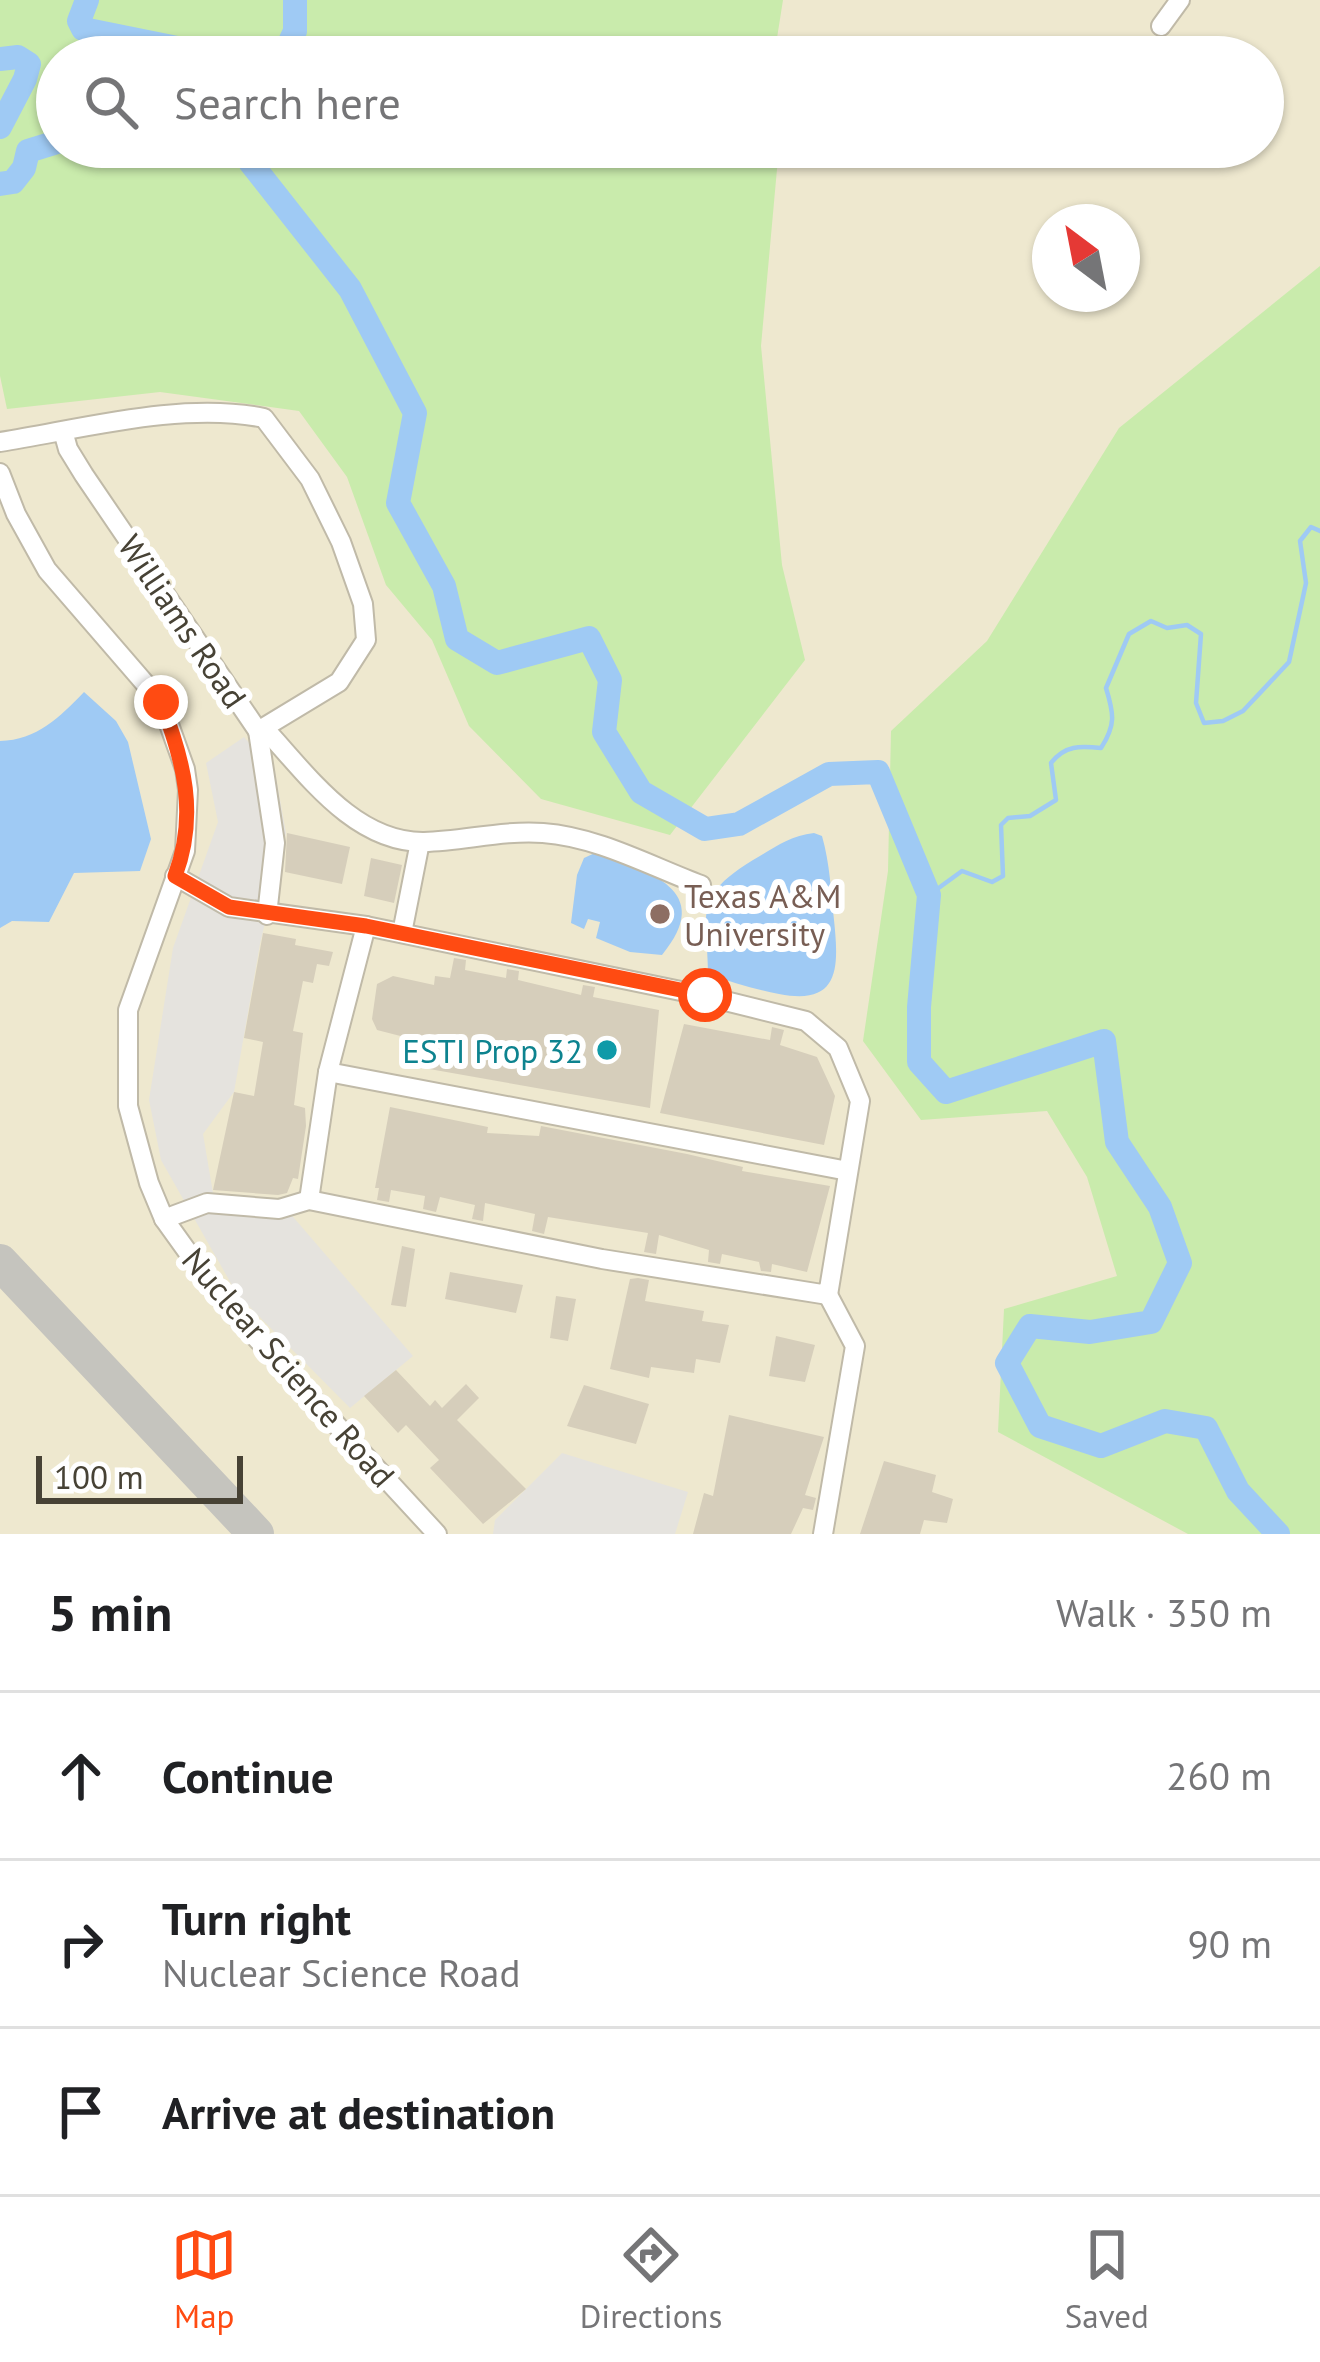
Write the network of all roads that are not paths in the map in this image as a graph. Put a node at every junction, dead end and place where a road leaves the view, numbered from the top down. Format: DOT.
graph roads {
  1 [pos="1180,0"];
  2 [pos="1161,26"];
  3 [pos="63,431"];
  4 [pos="0,442"];
  5 [pos="0,473"];
  6 [pos="261,730"];
  7 [pos="420,842"];
  8 [pos="175,876"];
  9 [pos="701,885"];
  10 [pos="267,915"];
  11 [pos="366,926"];
  12 [pos="402,934"];
  13 [pos="328,1072"];
  14 [pos="848,1171"];
  15 [pos="309,1200"];
  16 [pos="164,1219"];
  17 [pos="828,1295"];
  18 [pos="437,1534"];
  19 [pos="823,1534"];
  1 -- 2 [label="street"];
  3 -- 4 [label="street"];
  3 -- 6 [label="street, Williams Road"];
  3 -- 6 [label="street, Williams Road"];
  5 -- 8 [label="street, Nuclear Science Road"];
  6 -- 7 [label="street"];
  6 -- 10 [label="street"];
  7 -- 9 [label="street"];
  7 -- 12 [label="street"];
  8 -- 10 [label="street"];
  8 -- 16 [label="street, Nuclear Science Road"];
  10 -- 11 [label="street"];
  11 -- 12 [label="street"];
  11 -- 13 [label="street"];
  12 -- 14 [label="street"];
  13 -- 14 [label="street"];
  13 -- 15 [label="street"];
  14 -- 17 [label="street"];
  15 -- 16 [label="street"];
  15 -- 17 [label="street"];
  16 -- 18 [label="street, Nuclear Science Road"];
  17 -- 19 [label="street"];
}
